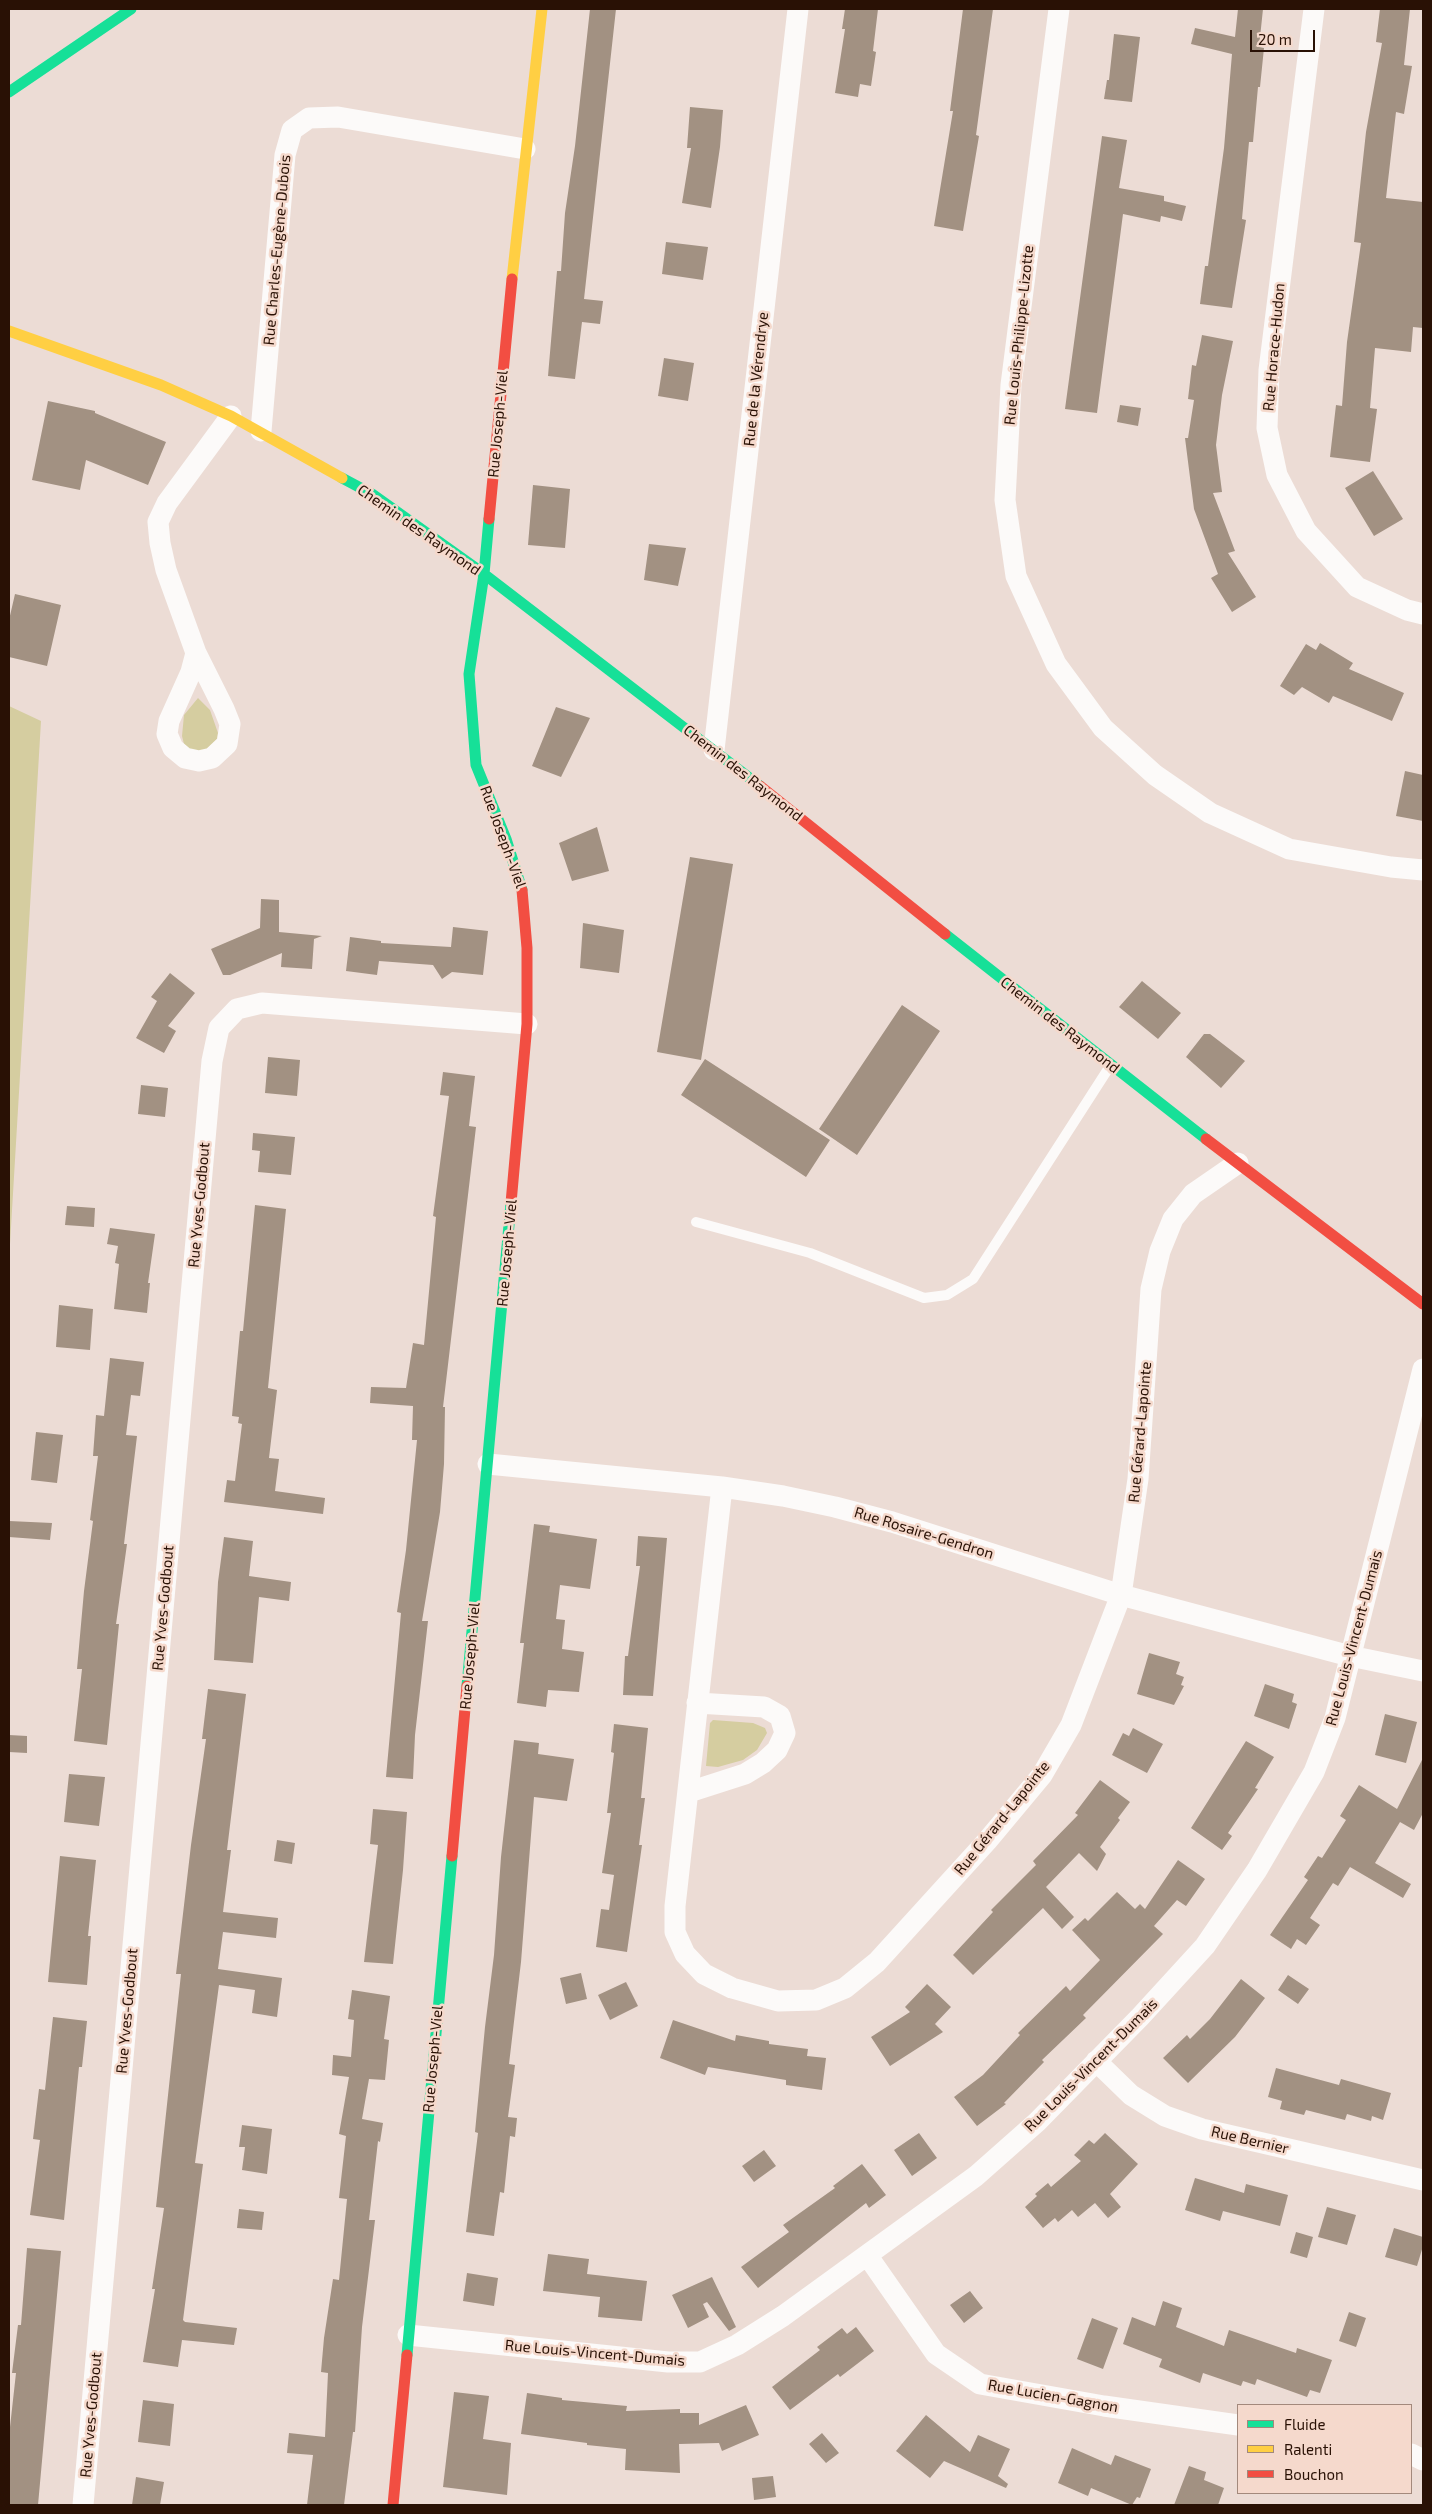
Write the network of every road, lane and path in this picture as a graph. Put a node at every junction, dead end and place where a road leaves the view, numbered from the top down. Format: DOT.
graph roads {
  1 [pos="131,9"];
  2 [pos="542,9"];
  3 [pos="798,9"];
  4 [pos="1059,9"];
  5 [pos="1314,9"];
  6 [pos="9,92"];
  7 [pos="524,149"];
  8 [pos="9,331"];
  9 [pos="230,416"];
  10 [pos="261,431"];
  11 [pos="484,574"];
  12 [pos="1423,614"];
  13 [pos="196,653"];
  14 [pos="714,750"];
  15 [pos="1423,870"];
  16 [pos="528,1024"];
  17 [pos="1110,1065"];
  18 [pos="1238,1163"];
  19 [pos="696,1222"];
  20 [pos="1423,1304"];
  21 [pos="1423,1369"];
  22 [pos="488,1464"];
  23 [pos="722,1487"];
  24 [pos="1121,1595"];
  25 [pos="1350,1656"];
  26 [pos="1423,1671"];
  27 [pos="698,1702"];
  28 [pos="689,1792"];
  29 [pos="1096,2062"];
  30 [pos="1423,2180"];
  31 [pos="866,2255"];
  32 [pos="408,2335"];
  33 [pos="1237,2425"];
  34 [pos="83,2505"];
  35 [pos="393,2505"];
  1 -- 6 [label="street"];
  2 -- 7 [label="street, Rue Joseph-Viel"];
  3 -- 14 [label="street, Rue de la Vérendrye"];
  4 -- 15 [label="street, Rue Louis-Philippe-Lizotte"];
  5 -- 12 [label="street, Rue Horace-Hudon"];
  7 -- 10 [label="street, Rue Charles-Eugène-Dubois"];
  7 -- 11 [label="street, Rue Joseph-Viel"];
  8 -- 9 [label="street, Chemin des Raymond"];
  9 -- 10 [label="street, Chemin des Raymond"];
  9 -- 13 [label="street"];
  10 -- 11 [label="street, Chemin des Raymond"];
  11 -- 14 [label="street, Chemin des Raymond"];
  11 -- 16 [label="street, Rue Joseph-Viel"];
  14 -- 17 [label="street, Chemin des Raymond"];
  16 -- 22 [label="street, Rue Joseph-Viel"];
  16 -- 34 [label="street, Rue Yves-Godbout"];
  17 -- 18 [label="street, Chemin des Raymond"];
  17 -- 19 [label="lane"];
  18 -- 20 [label="street, Chemin des Raymond"];
  18 -- 24 [label="street, Rue Gérard-Lapointe"];
  21 -- 25 [label="street, Rue Louis-Vincent-Dumais"];
  22 -- 23 [label="street, Rue Rosaire-Gendron"];
  22 -- 32 [label="street, Rue Joseph-Viel"];
  23 -- 24 [label="street, Rue Rosaire-Gendron"];
  23 -- 27 [label="street, Rue Gérard-Lapointe"];
  24 -- 25 [label="street, Rue Rosaire-Gendron"];
  24 -- 28 [label="street, Rue Gérard-Lapointe"];
  25 -- 26 [label="street, Rue Rosaire-Gendron"];
  25 -- 29 [label="street, Rue Louis-Vincent-Dumais"];
  27 -- 28 [label="street, Rue Gérard-Lapointe"];
  27 -- 28 [label="street"];
  29 -- 30 [label="street, Rue Bernier"];
  29 -- 31 [label="street, Rue Louis-Vincent-Dumais"];
  31 -- 32 [label="street, Rue Louis-Vincent-Dumais"];
  31 -- 33 [label="street, Rue Lucien-Gagnon"];
  32 -- 35 [label="street, Rue Joseph-Viel"];
}
